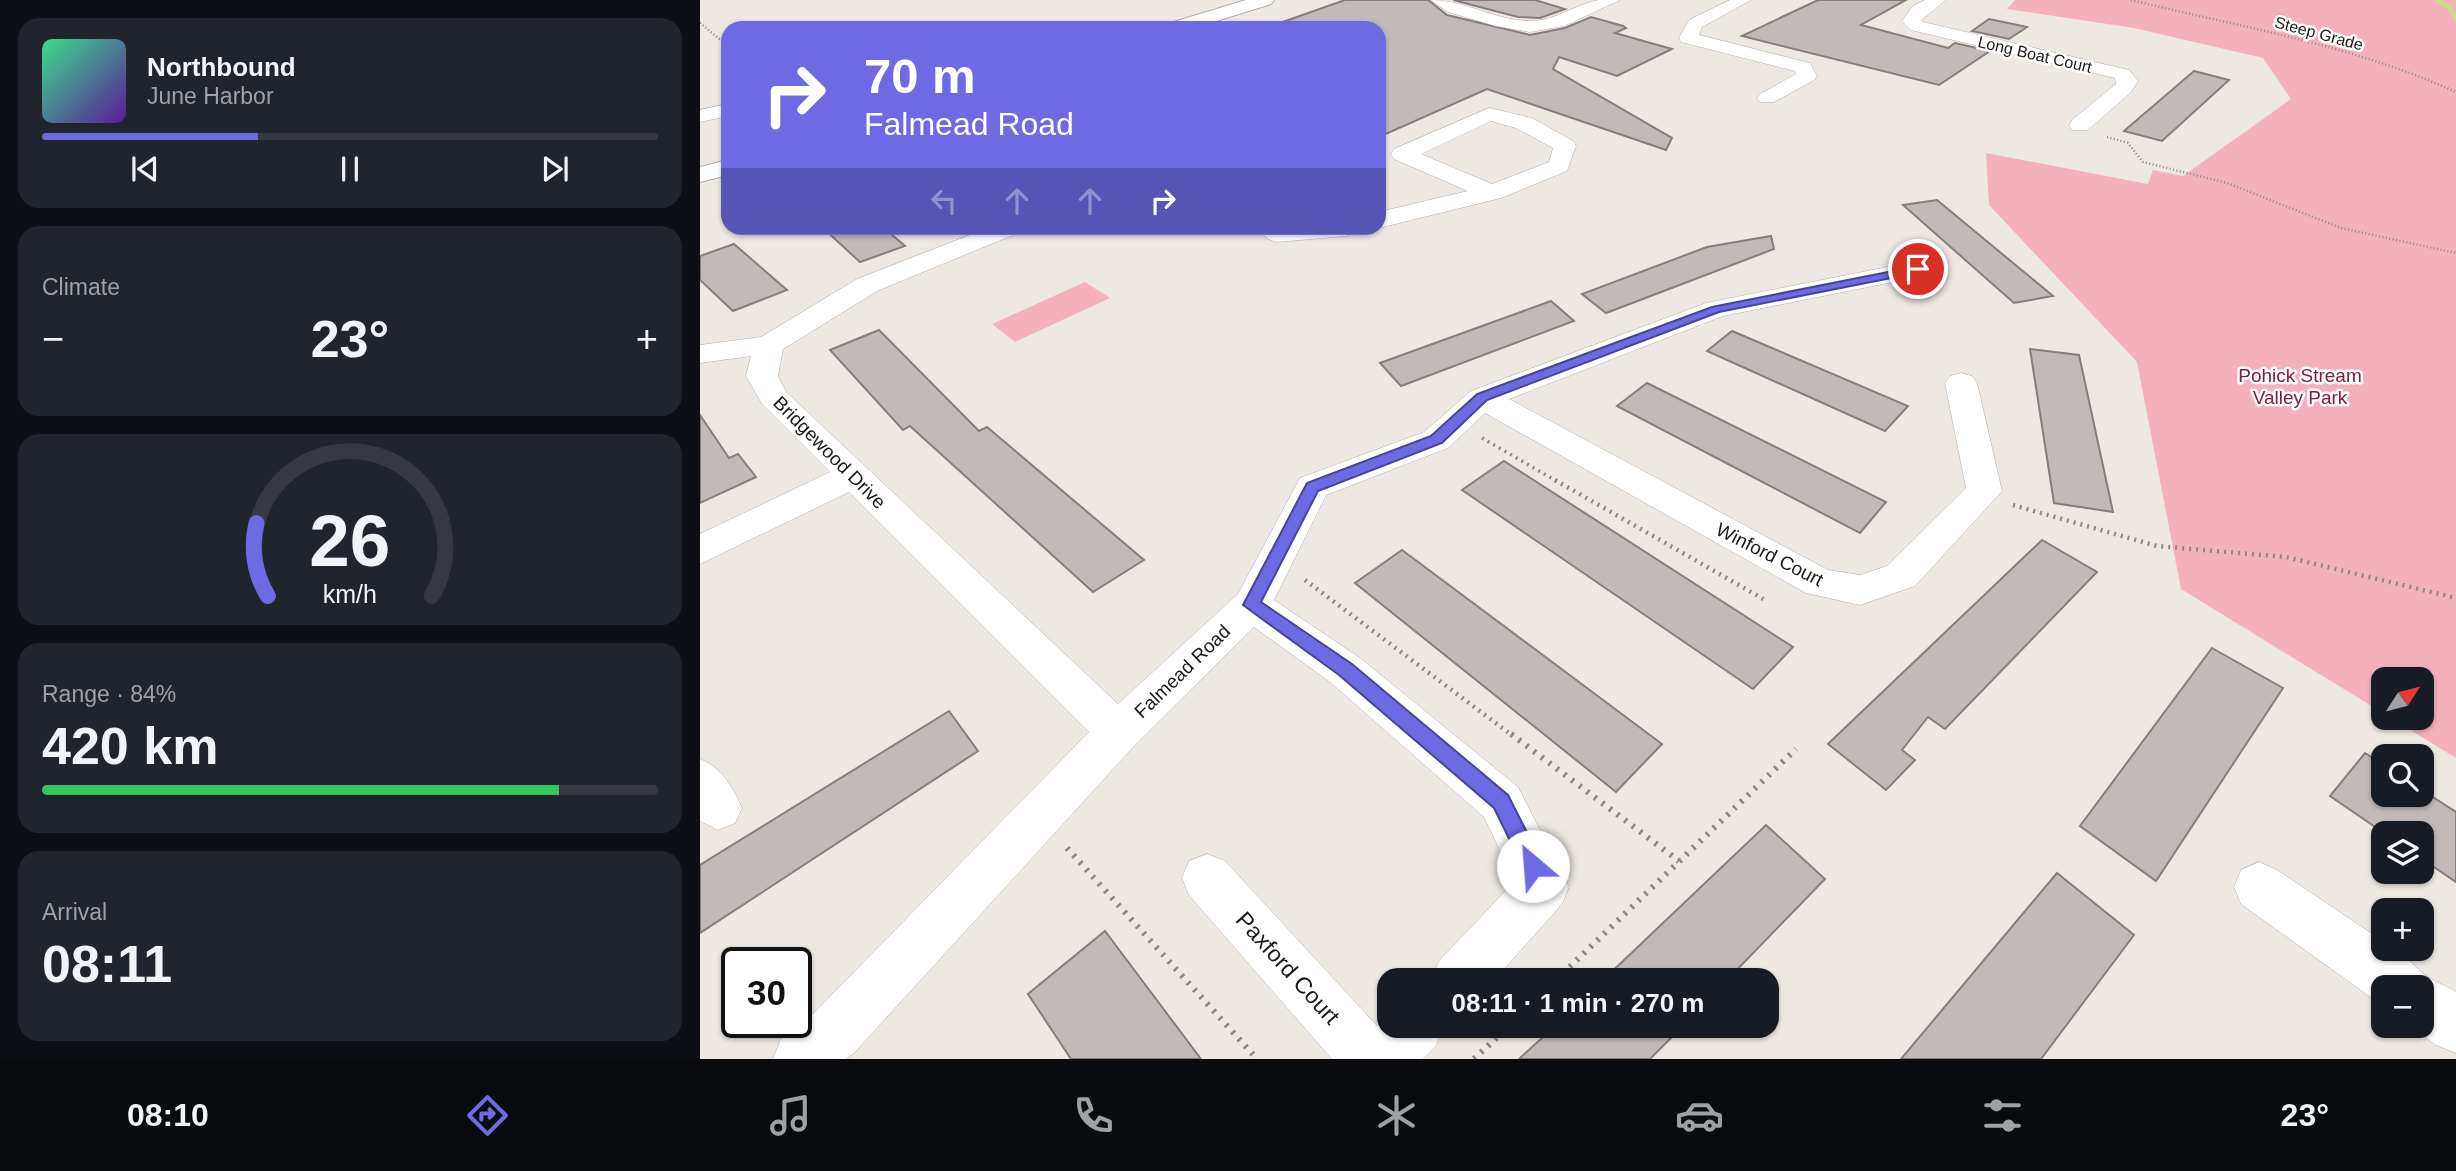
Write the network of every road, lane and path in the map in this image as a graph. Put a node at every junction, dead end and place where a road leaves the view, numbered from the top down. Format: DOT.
graph roads {
  1 [pos="1265,0"];
  2 [pos="1439,0"];
  3 [pos="1612,0"];
  4 [pos="1743,0"];
  5 [pos="1938,0"];
  6 [pos="2131,0"];
  7 [pos="1197,21"];
  8 [pos="700,23"];
  9 [pos="721,40"];
  10 [pos="2456,92"];
  11 [pos="1768,97"];
  12 [pos="721,112"];
  13 [pos="700,116"];
  14 [pos="2080,125"];
  15 [pos="721,169"];
  16 [pos="700,175"];
  17 [pos="1492,193"];
  18 [pos="1386,218"];
  19 [pos="976,235"];
  20 [pos="2456,253"];
  21 [pos="1918,269"];
  22 [pos="769,345"];
  23 [pos="700,354"];
  24 [pos="1961,383"];
  25 [pos="1482,397"];
  26 [pos="1481,438"];
  27 [pos="853,475"];
  28 [pos="1312,487"];
  29 [pos="1984,491"];
  30 [pos="700,550"];
  31 [pos="1306,580"];
  32 [pos="2456,598"];
  33 [pos="1765,600"];
  34 [pos="1252,605"];
  35 [pos="1118,733"];
  36 [pos="1796,748"];
  37 [pos="1068,848"];
  38 [pos="1679,861"];
  39 [pos="1208,878"];
  40 [pos="2259,887"];
  41 [pos="1469,968"];
  42 [pos="1568,968"];
  43 [pos="2385,975"];
  44 [pos="2434,1009"];
  45 [pos="2456,1025"];
  46 [pos="1404,1038"];
  47 [pos="1496,1038"];
  48 [pos="801,1059"];
  49 [pos="1257,1059"];
  50 [pos="1369,1059"];
  51 [pos="1384,1059"];
  52 [pos="1474,1059"];
  1 -- 7 [label="street"];
  2 -- 3 [label="street"];
  4 -- 11 [label="street"];
  5 -- 14 [label="street, Long Boat Court"];
  6 -- 10 [label="path, Steep Grade"];
  8 -- 9 [label="path"];
  12 -- 13 [label="street"];
  14 -- 20 [label="path"];
  15 -- 16 [label="street"];
  17 -- 17 [label="street"];
  17 -- 18 [label="street"];
  19 -- 22 [label="street"];
  21 -- 25 [label="street, Falmead Road"];
  22 -- 23 [label="street"];
  22 -- 27 [label="street, Bridgewood Drive"];
  24 -- 29 [label="street"];
  25 -- 28 [label="street, Falmead Road"];
  25 -- 29 [label="street, Winford Court"];
  26 -- 33 [label="path"];
  27 -- 30 [label="street"];
  27 -- 35 [label="street, Bridgewood Drive"];
  28 -- 34 [label="street, Falmead Road"];
  29 -- 32 [label="path"];
  31 -- 38 [label="path"];
  34 -- 35 [label="street, Falmead Road"];
  34 -- 41 [label="street"];
  35 -- 48 [label="street, Falmead Road"];
  36 -- 38 [label="path"];
  37 -- 49 [label="path"];
  38 -- 42 [label="path"];
  39 -- 50 [label="street, Paxford Court"];
  40 -- 43 [label="street"];
  44 -- 45 [label="street"];
  46 -- 51 [label="street"];
  47 -- 52 [label="path"];
}
